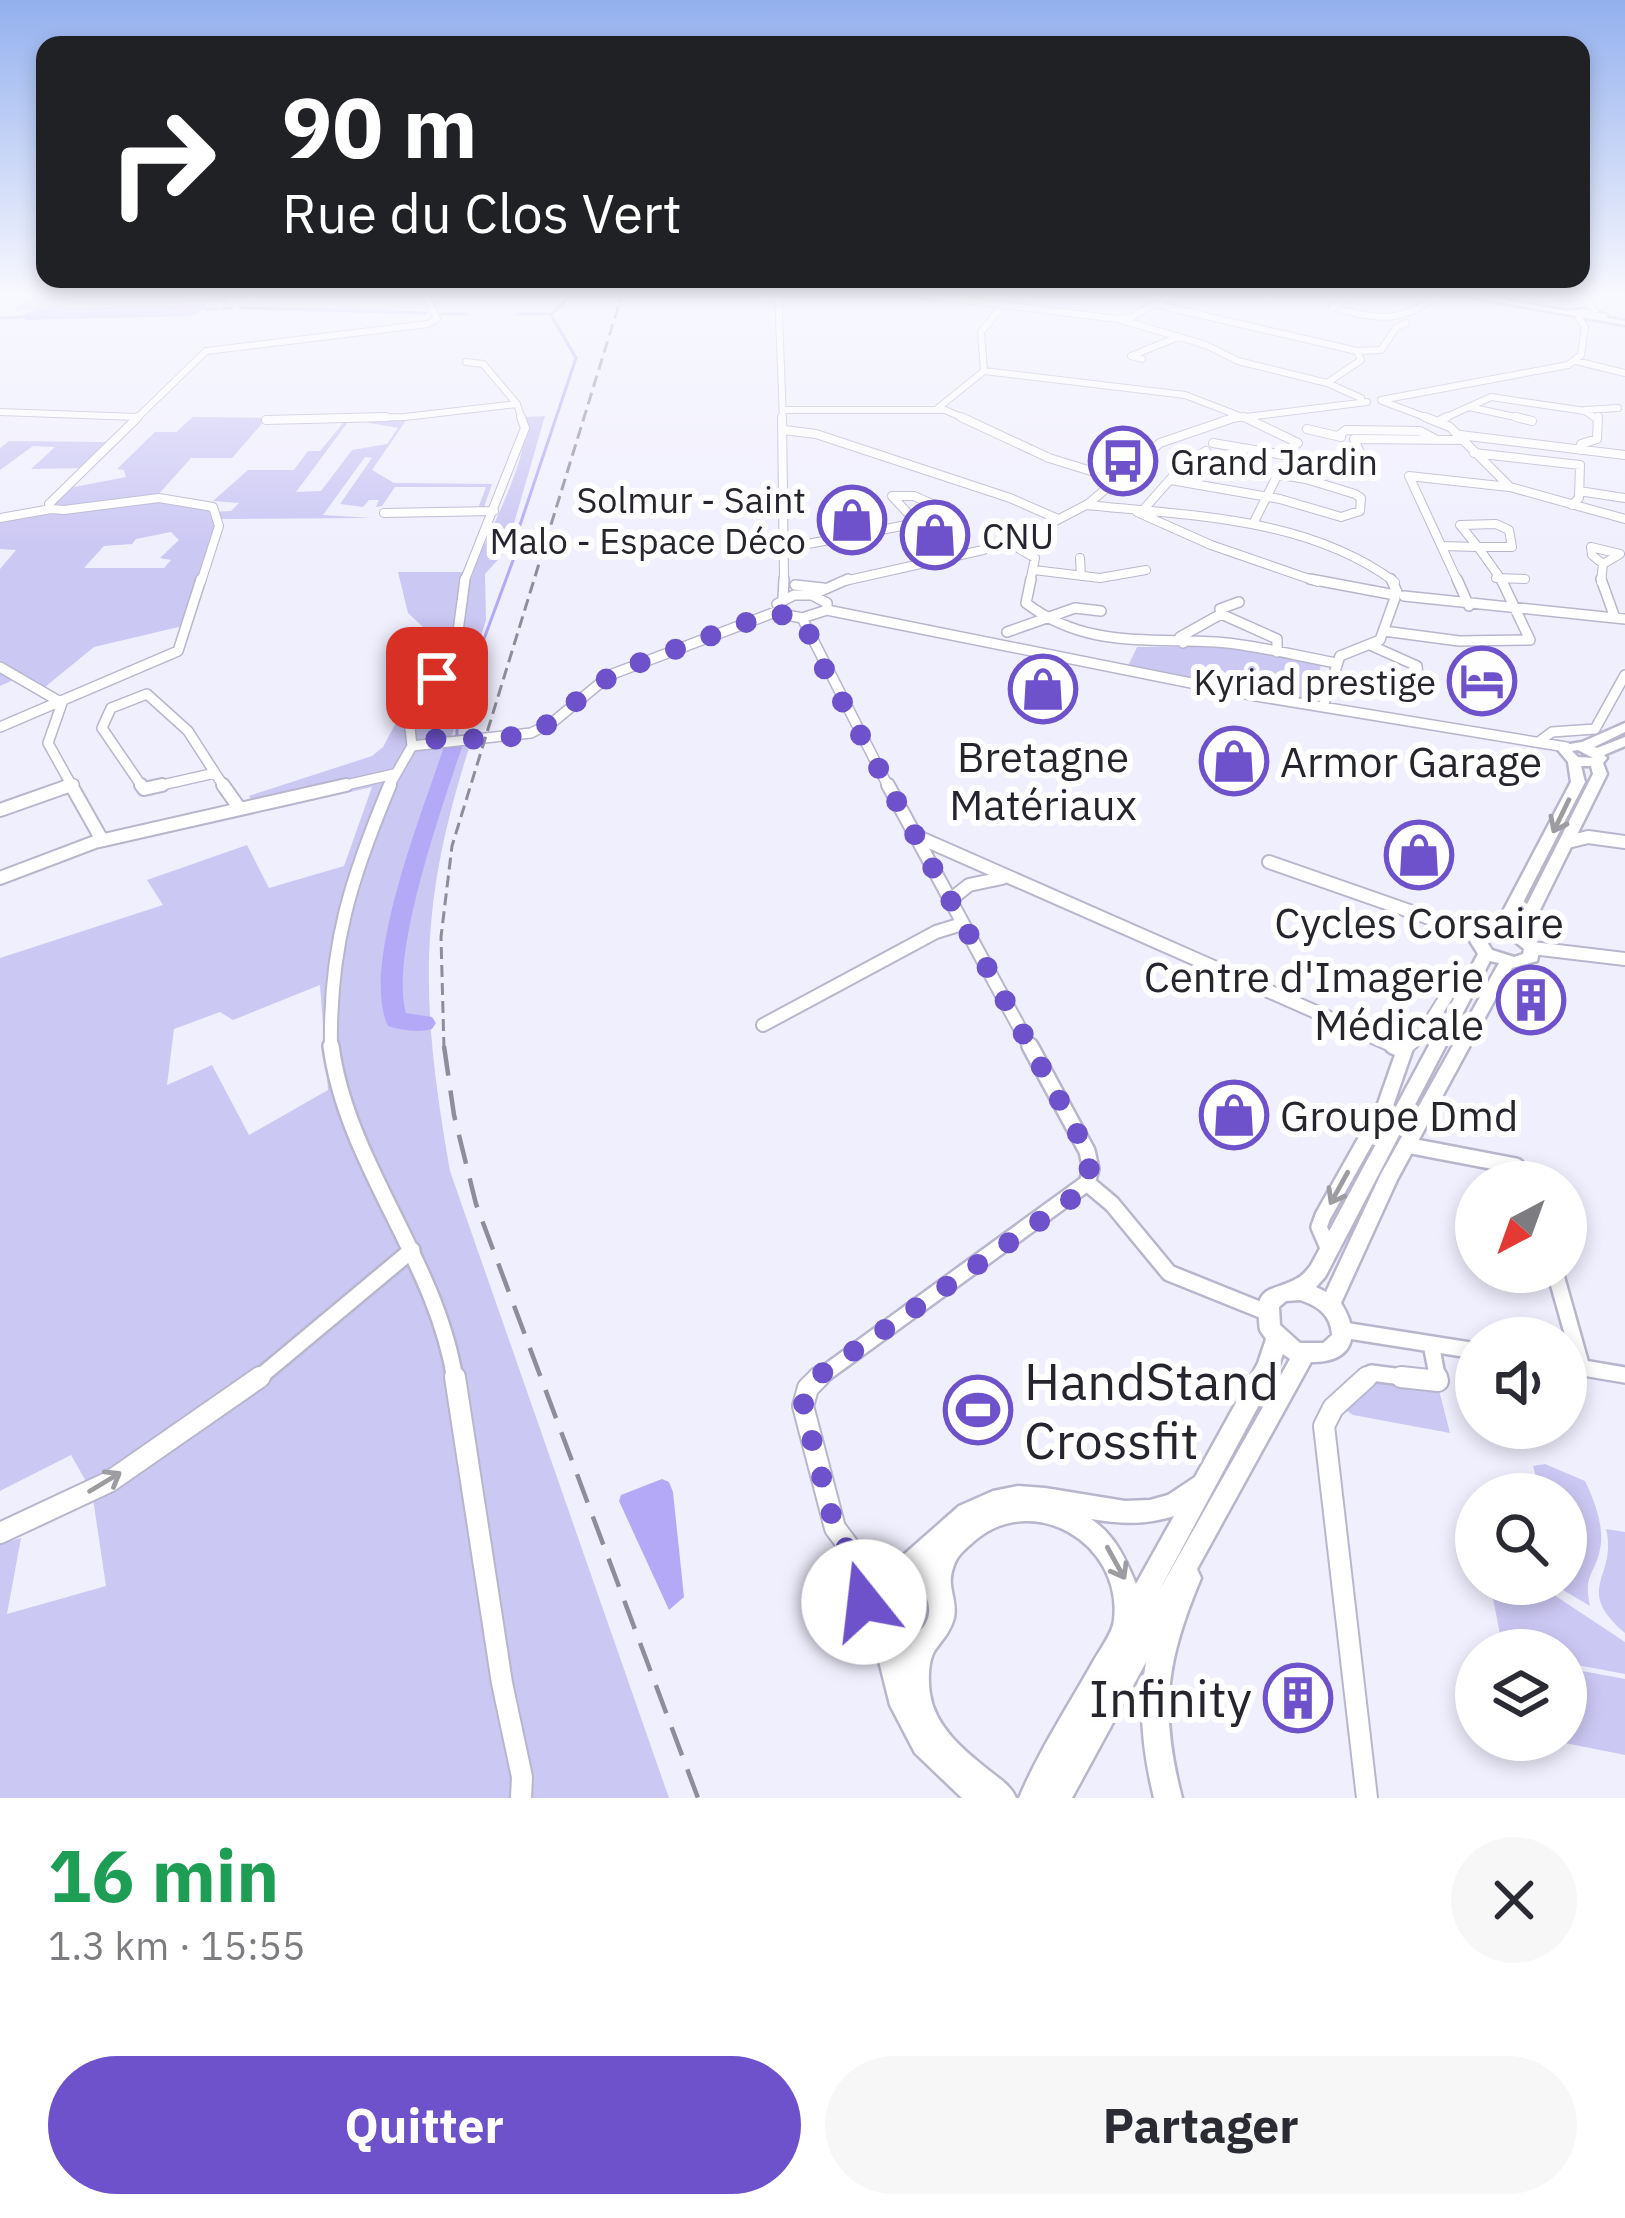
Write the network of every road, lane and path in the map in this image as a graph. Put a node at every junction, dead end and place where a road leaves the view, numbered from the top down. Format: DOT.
graph roads {
  1 [pos="181,375"];
  2 [pos="492,375"];
  3 [pos="783,375"];
  4 [pos="979,375"];
  5 [pos="1018,375"];
  6 [pos="1293,375"];
  7 [pos="1331,375"];
  8 [pos="1520,375"];
  9 [pos="1327,383"];
  10 [pos="1371,399"];
  11 [pos="517,404"];
  12 [pos="1468,407"];
  13 [pos="938,408"];
  14 [pos="1618,408"];
  15 [pos="784,410"];
  16 [pos="1585,411"];
  17 [pos="0,412"];
  18 [pos="137,417"];
  19 [pos="1243,418"];
  20 [pos="266,420"];
  21 [pos="1439,421"];
  22 [pos="1532,421"];
  23 [pos="1311,426"];
  24 [pos="784,430"];
  25 [pos="1342,434"];
  26 [pos="1462,438"];
  27 [pos="1354,439"];
  28 [pos="1436,440"];
  29 [pos="1580,451"];
  30 [pos="1595,452"];
  31 [pos="1474,453"];
  32 [pos="1286,454"];
  33 [pos="1625,455"];
  34 [pos="1348,456"];
  35 [pos="1192,460"];
  36 [pos="1325,462"];
  37 [pos="1604,468"];
  38 [pos="1278,474"];
  39 [pos="1117,479"];
  40 [pos="1172,480"];
  41 [pos="1510,487"];
  42 [pos="1579,491"];
  43 [pos="1267,496"];
  44 [pos="1624,501"];
  45 [pos="1087,505"];
  46 [pos="1572,506"];
  47 [pos="51,509"];
  48 [pos="1139,510"];
  49 [pos="494,511"];
  50 [pos="385,513"];
  51 [pos="0,518"];
  52 [pos="1058,519"];
  53 [pos="1625,519"];
  54 [pos="1254,522"];
  55 [pos="917,523"];
  56 [pos="1008,542"];
  57 [pos="1442,546"];
  58 [pos="787,548"];
  59 [pos="1481,549"];
  60 [pos="1080,558"];
  61 [pos="1603,564"];
  62 [pos="1034,570"];
  63 [pos="1145,570"];
  64 [pos="1081,576"];
  65 [pos="1496,578"];
  66 [pos="1525,579"];
  67 [pos="791,582"];
  68 [pos="824,588"];
  69 [pos="809,595"];
  70 [pos="1397,595"];
  71 [pos="783,598"];
  72 [pos="1240,602"];
  73 [pos="1469,606"];
  74 [pos="827,610"];
  75 [pos="1101,610"];
  76 [pos="1520,610"];
  77 [pos="778,611"];
  78 [pos="1221,614"];
  79 [pos="802,618"];
  80 [pos="1049,618"];
  81 [pos="1620,618"];
  82 [pos="1384,631"];
  83 [pos="1007,632"];
  84 [pos="1183,643"];
  85 [pos="1370,645"];
  86 [pos="1277,652"];
  87 [pos="1337,663"];
  88 [pos="0,667"];
  89 [pos="1625,676"];
  90 [pos="1330,683"];
  91 [pos="62,703"];
  92 [pos="1323,707"];
  93 [pos="418,717"];
  94 [pos="0,727"];
  95 [pos="1625,727"];
  96 [pos="1520,739"];
  97 [pos="444,741"];
  98 [pos="1540,741"];
  99 [pos="1625,741"];
  100 [pos="412,746"];
  101 [pos="1568,754"];
  102 [pos="1592,754"];
  103 [pos="215,772"];
  104 [pos="394,774"];
  105 [pos="74,784"];
  106 [pos="240,809"];
  107 [pos="0,810"];
  108 [pos="1582,831"];
  109 [pos="916,836"];
  110 [pos="102,840"];
  111 [pos="1625,842"];
  112 [pos="1269,862"];
  113 [pos="0,878"];
  114 [pos="1003,878"];
  115 [pos="950,900"];
  116 [pos="962,924"];
  117 [pos="1486,932"];
  118 [pos="1528,944"];
  119 [pos="1486,954"];
  120 [pos="1625,959"];
  121 [pos="1507,962"];
  122 [pos="1473,981"];
  123 [pos="763,1025"];
  124 [pos="1403,1051"];
  125 [pos="1406,1145"];
  126 [pos="1490,1161"];
  127 [pos="1087,1183"];
  128 [pos="412,1250"];
  129 [pos="1329,1250"];
  130 [pos="1292,1290"];
  131 [pos="1330,1305"];
  132 [pos="1266,1312"];
  133 [pos="1343,1330"];
  134 [pos="1277,1338"];
  135 [pos="1431,1344"];
  136 [pos="1455,1348"];
  137 [pos="1304,1354"];
  138 [pos="1587,1368"];
  139 [pos="1625,1375"];
  140 [pos="1214,1468"];
  141 [pos="1225,1499"];
  142 [pos="0,1533"];
  143 [pos="906,1569"];
  144 [pos="874,1580"];
  145 [pos="935,1588"];
  146 [pos="1126,1630"];
  147 [pos="888,1645"];
  148 [pos="921,1646"];
  149 [pos="1105,1692"];
  150 [pos="521,1798"];
  151 [pos="982,1798"];
  152 [pos="1002,1798"];
  153 [pos="1033,1798"];
  154 [pos="1058,1798"];
  155 [pos="1168,1798"];
  156 [pos="1367,1798"];
  1 -- 18 [label="street"];
  2 -- 11 [label="street"];
  3 -- 15 [label="street"];
  4 -- 13 [label="street"];
  5 -- 19 [label="street"];
  6 -- 9 [label="street"];
  7 -- 9 [label="street"];
  8 -- 10 [label="street"];
  9 -- 10 [label="street"];
  10 -- 19 [label="street"];
  10 -- 21 [label="street"];
  11 -- 20 [label="street"];
  11 -- 49 [label="street"];
  12 -- 16 [label="street"];
  12 -- 21 [label="street"];
  12 -- 22 [label="street"];
  13 -- 15 [label="street"];
  13 -- 39 [label="street"];
  14 -- 16 [label="street"];
  15 -- 24 [label="street"];
  16 -- 29 [label="street"];
  17 -- 18 [label="street"];
  18 -- 47 [label="street"];
  19 -- 32 [label="street"];
  19 -- 39 [label="street"];
  21 -- 26 [label="street"];
  23 -- 25 [label="street"];
  24 -- 52 [label="street"];
  24 -- 58 [label="street"];
  25 -- 27 [label="street"];
  25 -- 28 [label="street"];
  26 -- 28 [label="street"];
  26 -- 29 [label="street"];
  26 -- 31 [label="street"];
  27 -- 28 [label="street"];
  27 -- 34 [label="street"];
  29 -- 30 [label="street"];
  30 -- 33 [label="street"];
  30 -- 37 [label="street"];
  31 -- 41 [label="street"];
  31 -- 42 [label="street"];
  32 -- 35 [label="street"];
  32 -- 36 [label="street"];
  32 -- 38 [label="street"];
  35 -- 38 [label="street"];
  35 -- 40 [label="street"];
  38 -- 43 [label="street"];
  38 -- 43 [label="street"];
  39 -- 45 [label="street"];
  40 -- 43 [label="street"];
  40 -- 48 [label="street"];
  41 -- 46 [label="street"];
  41 -- 57 [label="street"];
  42 -- 44 [label="street"];
  42 -- 46 [label="street"];
  43 -- 54 [label="street"];
  45 -- 48 [label="street"];
  45 -- 52 [label="street"];
  46 -- 53 [label="street"];
  47 -- 51 [label="street"];
  47 -- 91 [label="street"];
  48 -- 54 [label="street"];
  48 -- 70 [label="street"];
  49 -- 50 [label="street"];
  49 -- 93 [label="street"];
  52 -- 56 [label="street"];
  54 -- 70 [label="street"];
  55 -- 55 [label="street"];
  55 -- 58 [label="street"];
  56 -- 62 [label="street"];
  56 -- 68 [label="street"];
  57 -- 59 [label="street"];
  57 -- 73 [label="street"];
  58 -- 67 [label="street"];
  59 -- 59 [label="street"];
  59 -- 65 [label="street"];
  60 -- 64 [label="street"];
  61 -- 81 [label="street"];
  62 -- 64 [label="street"];
  62 -- 80 [label="street"];
  63 -- 64 [label="street"];
  65 -- 66 [label="street"];
  65 -- 76 [label="street"];
  67 -- 68 [label="street"];
  67 -- 69 [label="street"];
  67 -- 71 [label="street"];
  68 -- 69 [label="street"];
  69 -- 71 [label="street"];
  69 -- 74 [label="street"];
  70 -- 73 [label="street"];
  70 -- 82 [label="street"];
  71 -- 77 [label="street"];
  72 -- 78 [label="street"];
  73 -- 76 [label="street"];
  74 -- 79 [label="street"];
  74 -- 92 [label="street"];
  75 -- 80 [label="street"];
  76 -- 81 [label="street"];
  76 -- 82 [label="street"];
  77 -- 79 [label="street"];
  77 -- 97 [label="street"];
  78 -- 84 [label="street"];
  78 -- 86 [label="street"];
  79 -- 109 [label="street"];
  80 -- 83 [label="street"];
  80 -- 84 [label="street"];
  82 -- 85 [label="street"];
  84 -- 86 [label="street"];
  85 -- 87 [label="street"];
  85 -- 90 [label="street"];
  86 -- 87 [label="street"];
  87 -- 90 [label="street"];
  88 -- 91 [label="street"];
  89 -- 98 [label="street"];
  90 -- 92 [label="street"];
  91 -- 94 [label="street"];
  91 -- 105 [label="street"];
  92 -- 96 [label="street"];
  93 -- 97 [label="street"];
  93 -- 100 [label="street"];
  95 -- 102 [label="main road"];
  96 -- 98 [label="street"];
  96 -- 101 [label="street"];
  97 -- 100 [label="street"];
  98 -- 101 [label="street"];
  99 -- 102 [label="main road"];
  100 -- 104 [label="street"];
  101 -- 102 [label="main road"];
  101 -- 117 [label="main road, one-way"];
  102 -- 108 [label="main road"];
  103 -- 103 [label="street"];
  103 -- 106 [label="street"];
  104 -- 106 [label="street"];
  104 -- 128 [label="street"];
  105 -- 107 [label="street"];
  105 -- 110 [label="street"];
  106 -- 110 [label="street"];
  108 -- 111 [label="street"];
  108 -- 118 [label="main road"];
  109 -- 114 [label="street"];
  109 -- 115 [label="street"];
  110 -- 113 [label="street"];
  112 -- 117 [label="street"];
  114 -- 115 [label="street"];
  114 -- 124 [label="street"];
  115 -- 116 [label="street"];
  116 -- 123 [label="street"];
  116 -- 127 [label="street"];
  117 -- 118 [label="main road"];
  117 -- 119 [label="main road"];
  118 -- 120 [label="street"];
  118 -- 121 [label="main road"];
  119 -- 121 [label="main road"];
  119 -- 122 [label="main road"];
  121 -- 125 [label="main road"];
  122 -- 124 [label="street"];
  122 -- 129 [label="main road"];
  124 -- 129 [label="street, one-way"];
  125 -- 126 [label="street"];
  125 -- 131 [label="main road"];
  127 -- 132 [label="street"];
  127 -- 144 [label="street"];
  142 -- 128 [label="street, one-way"];
  128 -- 150 [label="street"];
  129 -- 130 [label="main road"];
  130 -- 131 [label="main road"];
  130 -- 132 [label="main road"];
  131 -- 133 [label="main road"];
  132 -- 134 [label="main road"];
  133 -- 135 [label="street"];
  133 -- 137 [label="main road"];
  134 -- 137 [label="main road"];
  134 -- 140 [label="main road"];
  135 -- 136 [label="street"];
  135 -- 156 [label="street"];
  137 -- 141 [label="main road"];
  138 -- 139 [label="street"];
  140 -- 143 [label="main road"];
  140 -- 146 [label="main road"];
  141 -- 149 [label="main road"];
  141 -- 155 [label="main road"];
  143 -- 144 [label="main road"];
  143 -- 145 [label="main road"];
  144 -- 147 [label="main road"];
  145 -- 146 [label="main road, one-way"];
  145 -- 148 [label="main road"];
  146 -- 149 [label="main road"];
  147 -- 148 [label="main road"];
  147 -- 151 [label="main road"];
  148 -- 152 [label="main road"];
  149 -- 153 [label="main road"];
  149 -- 154 [label="main road"];
}
